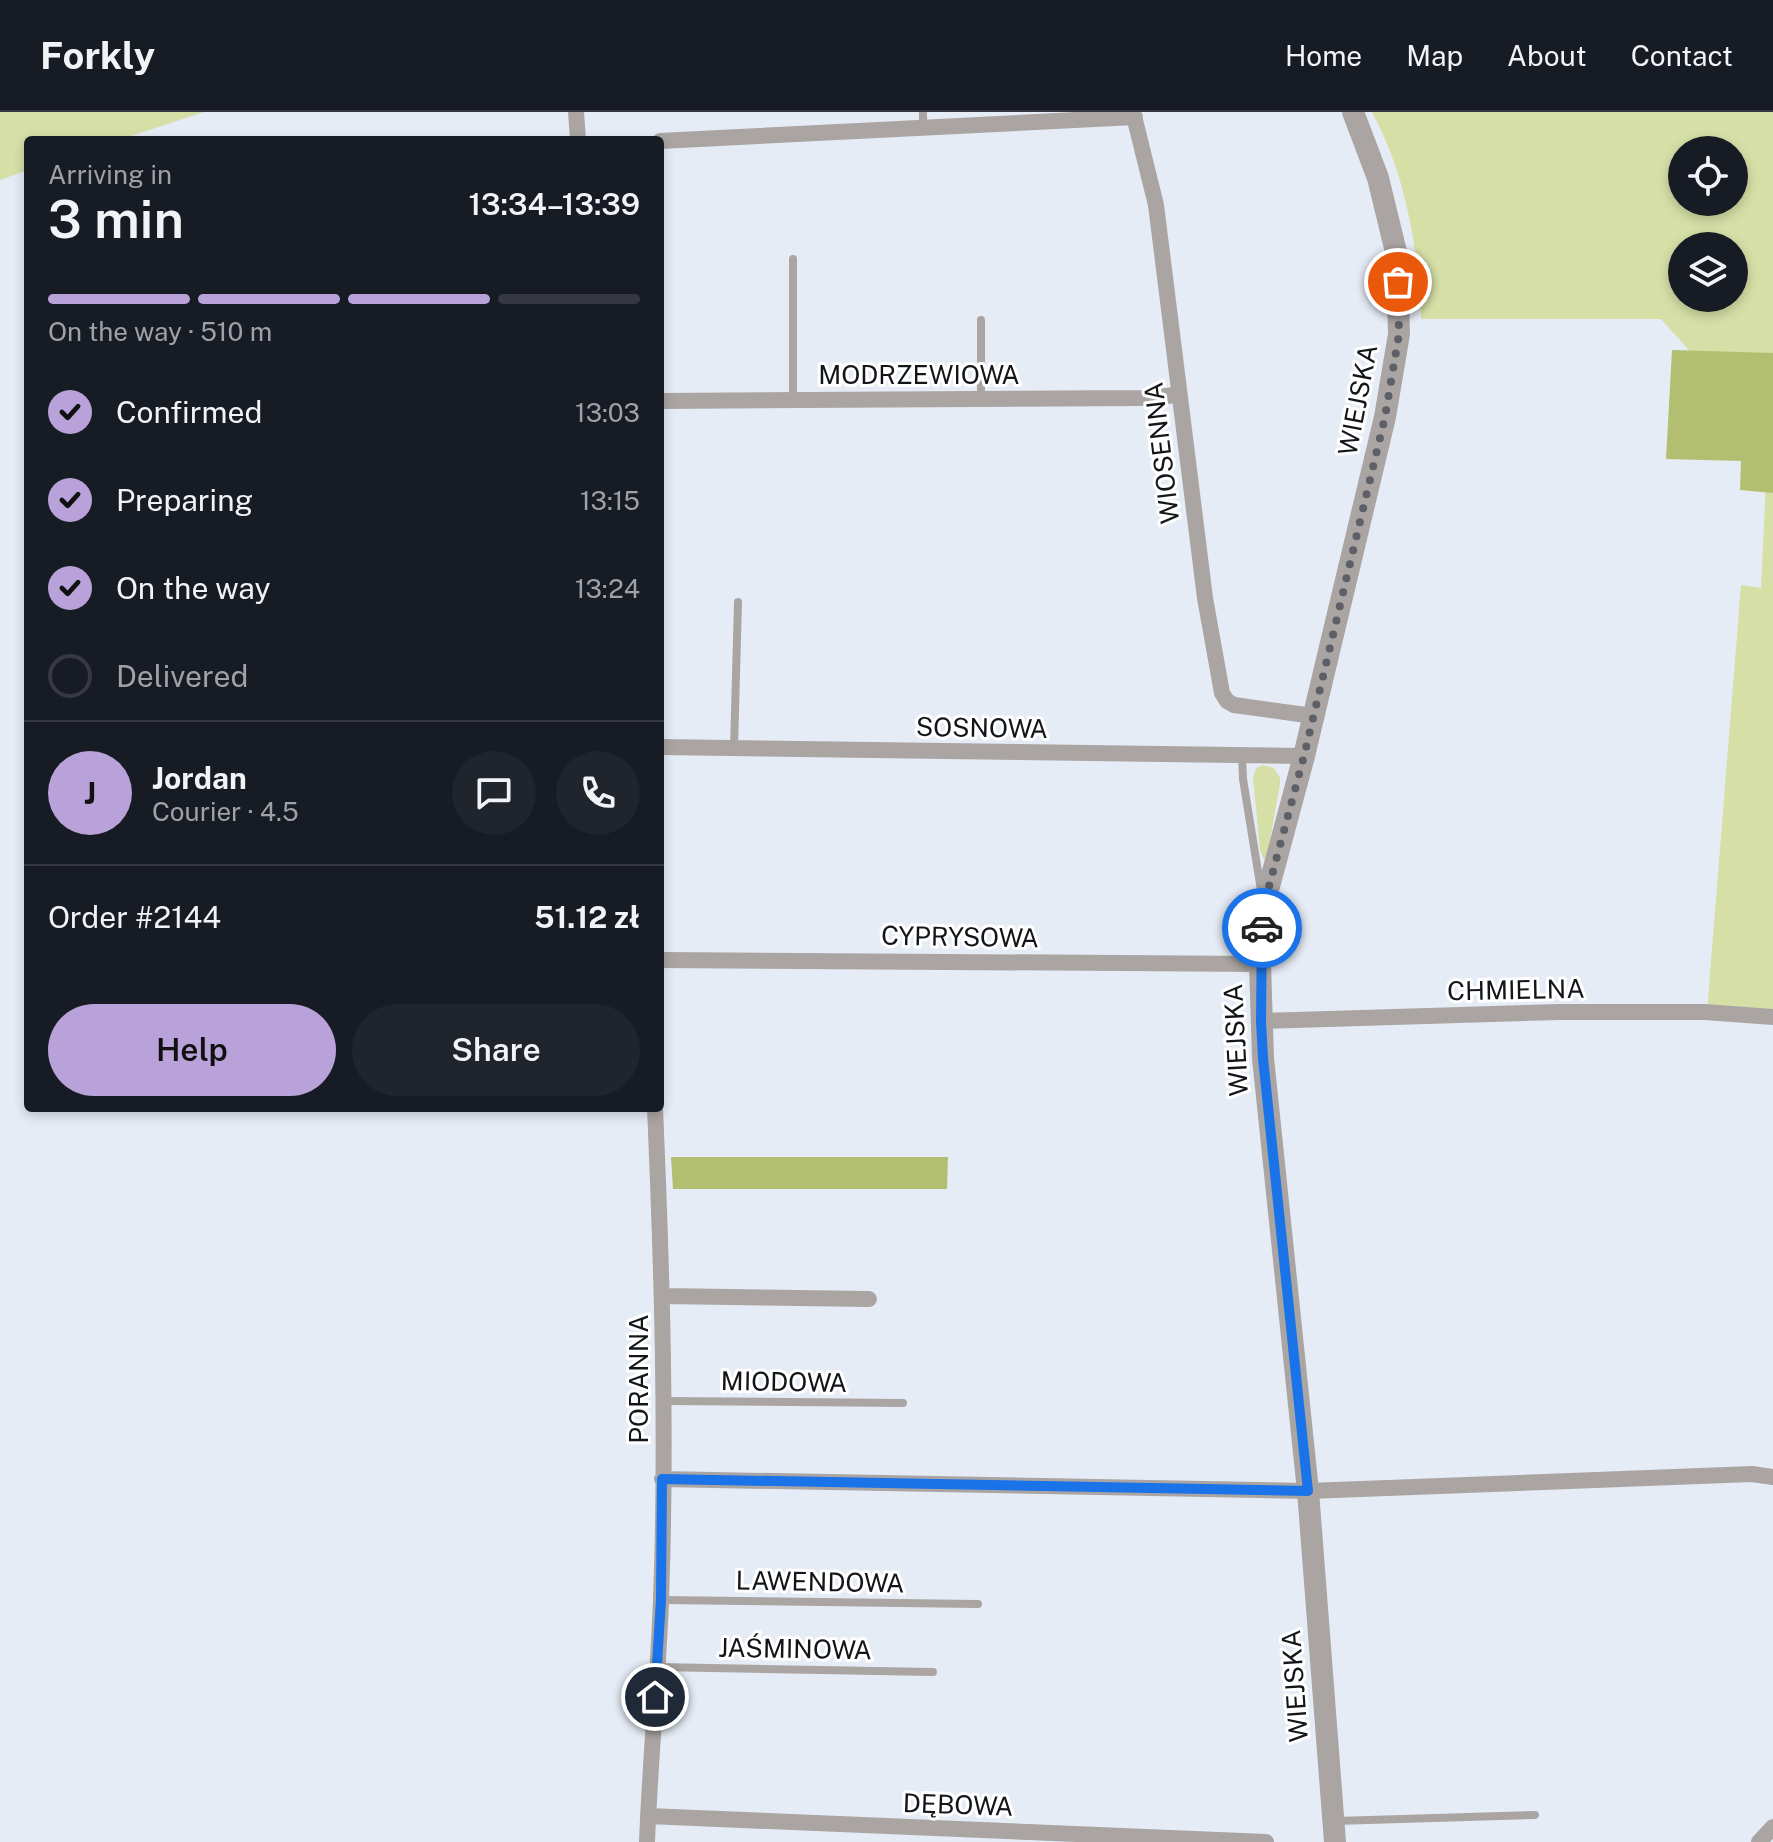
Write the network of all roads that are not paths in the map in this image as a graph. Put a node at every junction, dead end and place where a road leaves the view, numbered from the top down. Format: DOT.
graph roads {
  1 [pos="576,112"];
  2 [pos="1353,112"];
  3 [pos="1134,115"];
  4 [pos="923,120"];
  5 [pos="578,136"];
  6 [pos="664,141"];
  7 [pos="793,259"];
  8 [pos="981,320"];
  9 [pos="1177,395"];
  10 [pos="981,399"];
  11 [pos="793,400"];
  12 [pos="664,401"];
  13 [pos="738,602"];
  14 [pos="1313,716"];
  15 [pos="664,747"];
  16 [pos="734,748"];
  17 [pos="1242,756"];
  18 [pos="1304,756"];
  19 [pos="1264,905"];
  20 [pos="664,960"];
  21 [pos="1260,964"];
  22 [pos="1773,1017"];
  23 [pos="1261,1021"];
  24 [pos="655,1112"];
  25 [pos="663,1296"];
  26 [pos="869,1299"];
  27 [pos="664,1401"];
  28 [pos="903,1403"];
  29 [pos="1773,1477"];
  30 [pos="662,1479"];
  31 [pos="1308,1491"];
  32 [pos="661,1600"];
  33 [pos="978,1604"];
  34 [pos="657,1667"];
  35 [pos="933,1672"];
  36 [pos="1535,1815"];
  37 [pos="648,1816"];
  38 [pos="1773,1827"];
  39 [pos="1335,1831"];
  40 [pos="647,1842"];
  41 [pos="1266,1842"];
  42 [pos="1759,1842"];
  1 -- 5 [label="street"];
  2 -- 14 [label="street, WIEJSKA"];
  3 -- 4 [label="street"];
  3 -- 9 [label="street, WIOSENNA"];
  4 -- 6 [label="street"];
  7 -- 11 [label="lane"];
  8 -- 10 [label="lane"];
  9 -- 10 [label="street, MODRZEWIOWA"];
  9 -- 14 [label="street, WIOSENNA"];
  10 -- 11 [label="street, MODRZEWIOWA"];
  11 -- 12 [label="street, MODRZEWIOWA"];
  13 -- 16 [label="lane"];
  14 -- 18 [label="street, WIEJSKA"];
  15 -- 16 [label="street, SOSNOWA"];
  16 -- 17 [label="street, SOSNOWA"];
  17 -- 18 [label="street, SOSNOWA"];
  17 -- 19 [label="lane"];
  18 -- 19 [label="street, WIEJSKA"];
  19 -- 21 [label="street, WIEJSKA"];
  20 -- 21 [label="street, CYPRYSOWA"];
  21 -- 23 [label="street, WIEJSKA"];
  22 -- 23 [label="street, CHMIELNA"];
  23 -- 31 [label="street, WIEJSKA"];
  24 -- 25 [label="street, PORANNA"];
  25 -- 26 [label="street"];
  25 -- 27 [label="street, PORANNA"];
  27 -- 28 [label="lane, MIODOWA"];
  27 -- 30 [label="street, PORANNA"];
  29 -- 31 [label="street"];
  30 -- 31 [label="street"];
  30 -- 32 [label="street, PORANNA"];
  31 -- 39 [label="street, WIEJSKA"];
  32 -- 33 [label="lane, LAWENDOWA"];
  32 -- 34 [label="street, PORANNA"];
  34 -- 35 [label="lane, JAŚMINOWA"];
  34 -- 37 [label="street, PORANNA"];
  36 -- 39 [label="lane"];
  37 -- 40 [label="street, PORANNA"];
  37 -- 41 [label="street, DĘBOWA"];
  38 -- 42 [label="street"];
}
